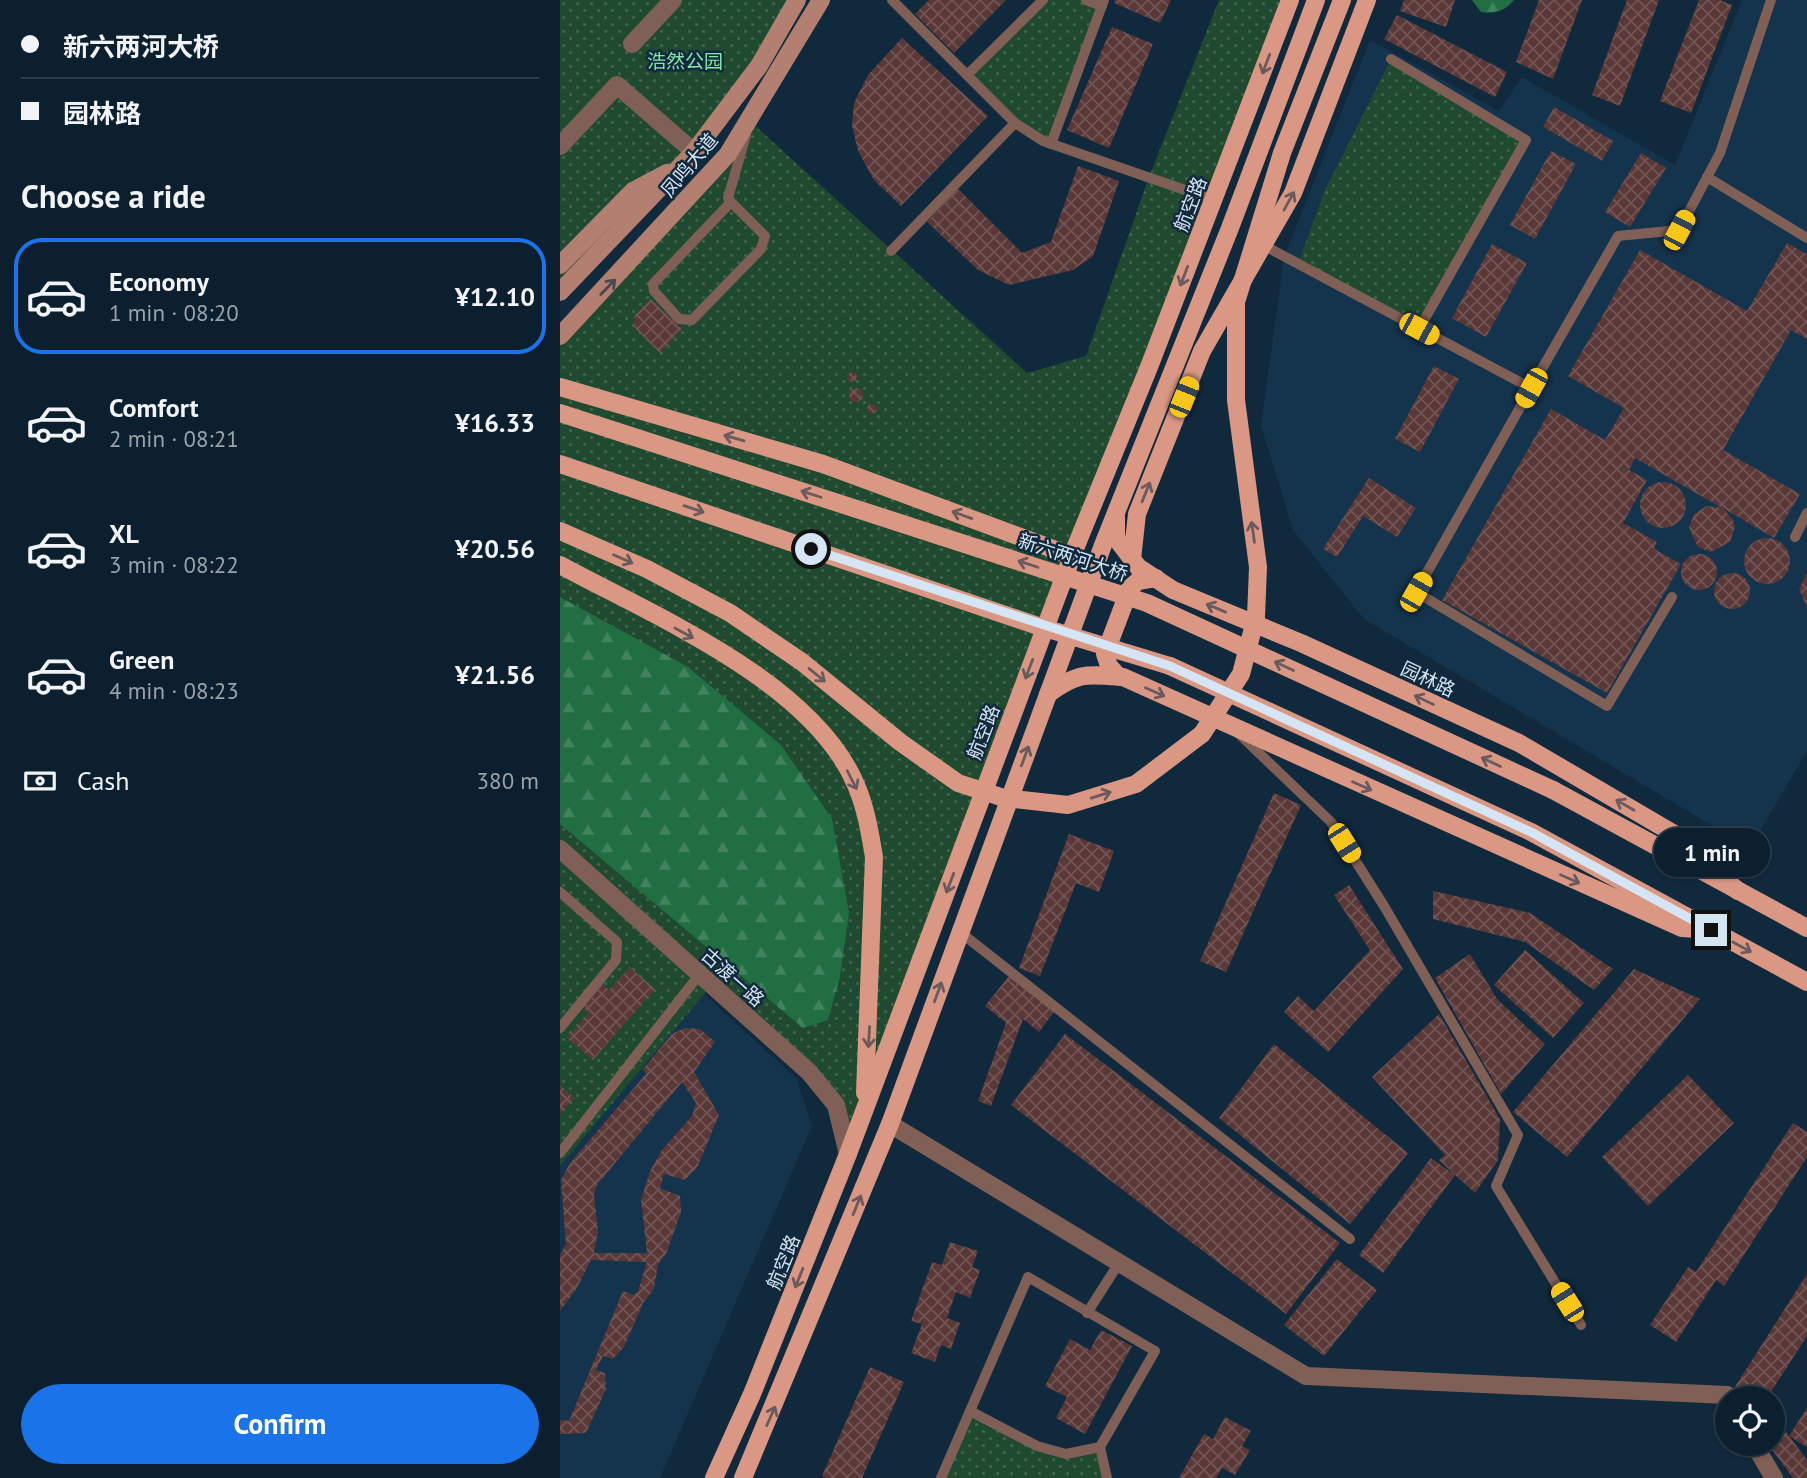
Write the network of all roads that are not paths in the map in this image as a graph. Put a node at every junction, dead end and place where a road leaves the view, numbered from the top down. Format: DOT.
graph roads {
  1 [pos="673,0"];
  2 [pos="797,0"];
  3 [pos="821,0"];
  4 [pos="892,0"];
  5 [pos="1043,0"];
  6 [pos="1086,0"];
  7 [pos="1290,0"];
  8 [pos="1316,0"];
  9 [pos="1342,0"];
  10 [pos="1367,0"];
  11 [pos="1772,0"];
  12 [pos="1103,3"];
  13 [pos="632,44"];
  14 [pos="1391,59"];
  15 [pos="967,75"];
  16 [pos="750,121"];
  17 [pos="1015,123"];
  18 [pos="1051,144"];
  19 [pos="560,146"];
  20 [pos="694,152"];
  21 [pos="680,167"];
  22 [pos="1707,177"];
  23 [pos="1214,200"];
  24 [pos="731,202"];
  25 [pos="1807,238"];
  26 [pos="1263,245"];
  27 [pos="891,251"];
  28 [pos="560,265"];
  29 [pos="560,292"];
  30 [pos="1419,329"];
  31 [pos="560,336"];
  32 [pos="560,387"];
  33 [pos="1531,388"];
  34 [pos="560,413"];
  35 [pos="560,464"];
  36 [pos="1116,511"];
  37 [pos="1807,513"];
  38 [pos="560,531"];
  39 [pos="1795,537"];
  40 [pos="1072,556"];
  41 [pos="1132,559"];
  42 [pos="560,565"];
  43 [pos="1156,578"];
  44 [pos="1672,597"];
  45 [pos="1119,677"];
  46 [pos="1048,695"];
  47 [pos="1230,726"];
  48 [pos="1553,790"];
  49 [pos="560,849"];
  50 [pos="1738,891"];
  51 [pos="560,892"];
  52 [pos="1807,928"];
  53 [pos="1711,930"];
  54 [pos="960,932"];
  55 [pos="699,975"];
  56 [pos="1807,982"];
  57 [pos="560,1028"];
  58 [pos="864,1110"];
  59 [pos="890,1124"];
  60 [pos="560,1153"];
  61 [pos="848,1154"];
  62 [pos="1350,1239"];
  63 [pos="1119,1263"];
  64 [pos="1087,1313"];
  65 [pos="1581,1325"];
  66 [pos="1715,1394"];
  67 [pos="970,1412"];
  68 [pos="1100,1447"];
  69 [pos="1761,1456"];
  70 [pos="714,1478"];
  71 [pos="743,1478"];
  72 [pos="941,1478"];
  73 [pos="1107,1478"];
  74 [pos="1774,1478"];
  1 -- 13 [label="street"];
  2 -- 20 [label="main road, 凤鸣大道"];
  3 -- 16 [label="main road, 凤鸣大道"];
  4 -- 15 [label="lane"];
  5 -- 15 [label="lane"];
  6 -- 12 [label="lane"];
  7 -- 23 [label="main road, 航空路, one-way"];
  8 -- 36 [label="main road"];
  38 -- 9 [label="main road, one-way, bridge"];
  26 -- 10 [label="main road, one-way"];
  11 -- 22 [label="lane"];
  12 -- 18 [label="lane"];
  14 -- 30 [label="lane"];
  15 -- 17 [label="lane"];
  16 -- 24 [label="lane"];
  31 -- 16 [label="main road, 凤鸣大道, one-way"];
  17 -- 18 [label="lane"];
  17 -- 27 [label="lane"];
  18 -- 23 [label="lane"];
  19 -- 20 [label="street"];
  20 -- 21 [label="main road, 凤鸣大道"];
  21 -- 28 [label="main road"];
  21 -- 29 [label="main road, 凤鸣大道"];
  22 -- 25 [label="lane"];
  22 -- 33 [label="lane"];
  23 -- 40 [label="main road, 航空路, one-way"];
  24 -- 24 [label="lane"];
  26 -- 30 [label="lane"];
  41 -- 26 [label="main road, one-way"];
  30 -- 33 [label="lane"];
  40 -- 32 [label="main road, one-way"];
  33 -- 44 [label="lane"];
  48 -- 34 [label="main road, 新六两河大桥, one-way, bridge"];
  35 -- 53 [label="main road, one-way, bridge"];
  36 -- 41 [label="main road, 园林路"];
  36 -- 46 [label="main road"];
  37 -- 39 [label="lane"];
  40 -- 58 [label="main road, 航空路, one-way"];
  41 -- 43 [label="main road, 园林路"];
  42 -- 58 [label="main road, one-way"];
  43 -- 45 [label="main road"];
  50 -- 43 [label="main road, 园林路, one-way"];
  45 -- 46 [label="main road"];
  45 -- 47 [label="main road, one-way"];
  54 -- 46 [label="main road, one-way"];
  47 -- 53 [label="main road, one-way"];
  47 -- 65 [label="lane"];
  48 -- 50 [label="main road, 园林路"];
  49 -- 55 [label="street, 古渡一路"];
  50 -- 52 [label="main road, 园林路"];
  51 -- 57 [label="lane"];
  53 -- 56 [label="main road, one-way"];
  59 -- 54 [label="main road, one-way"];
  54 -- 62 [label="lane"];
  55 -- 60 [label="lane"];
  55 -- 61 [label="street, 古渡一路"];
  58 -- 61 [label="main road, 航空路"];
  59 -- 63 [label="street"];
  71 -- 59 [label="main road, one-way"];
  61 -- 70 [label="main road, 航空路, one-way"];
  63 -- 64 [label="lane"];
  63 -- 66 [label="street"];
  64 -- 67 [label="lane"];
  64 -- 68 [label="lane"];
  67 -- 68 [label="lane"];
  67 -- 72 [label="lane"];
  68 -- 73 [label="lane"];
  69 -- 74 [label="street"];
}
